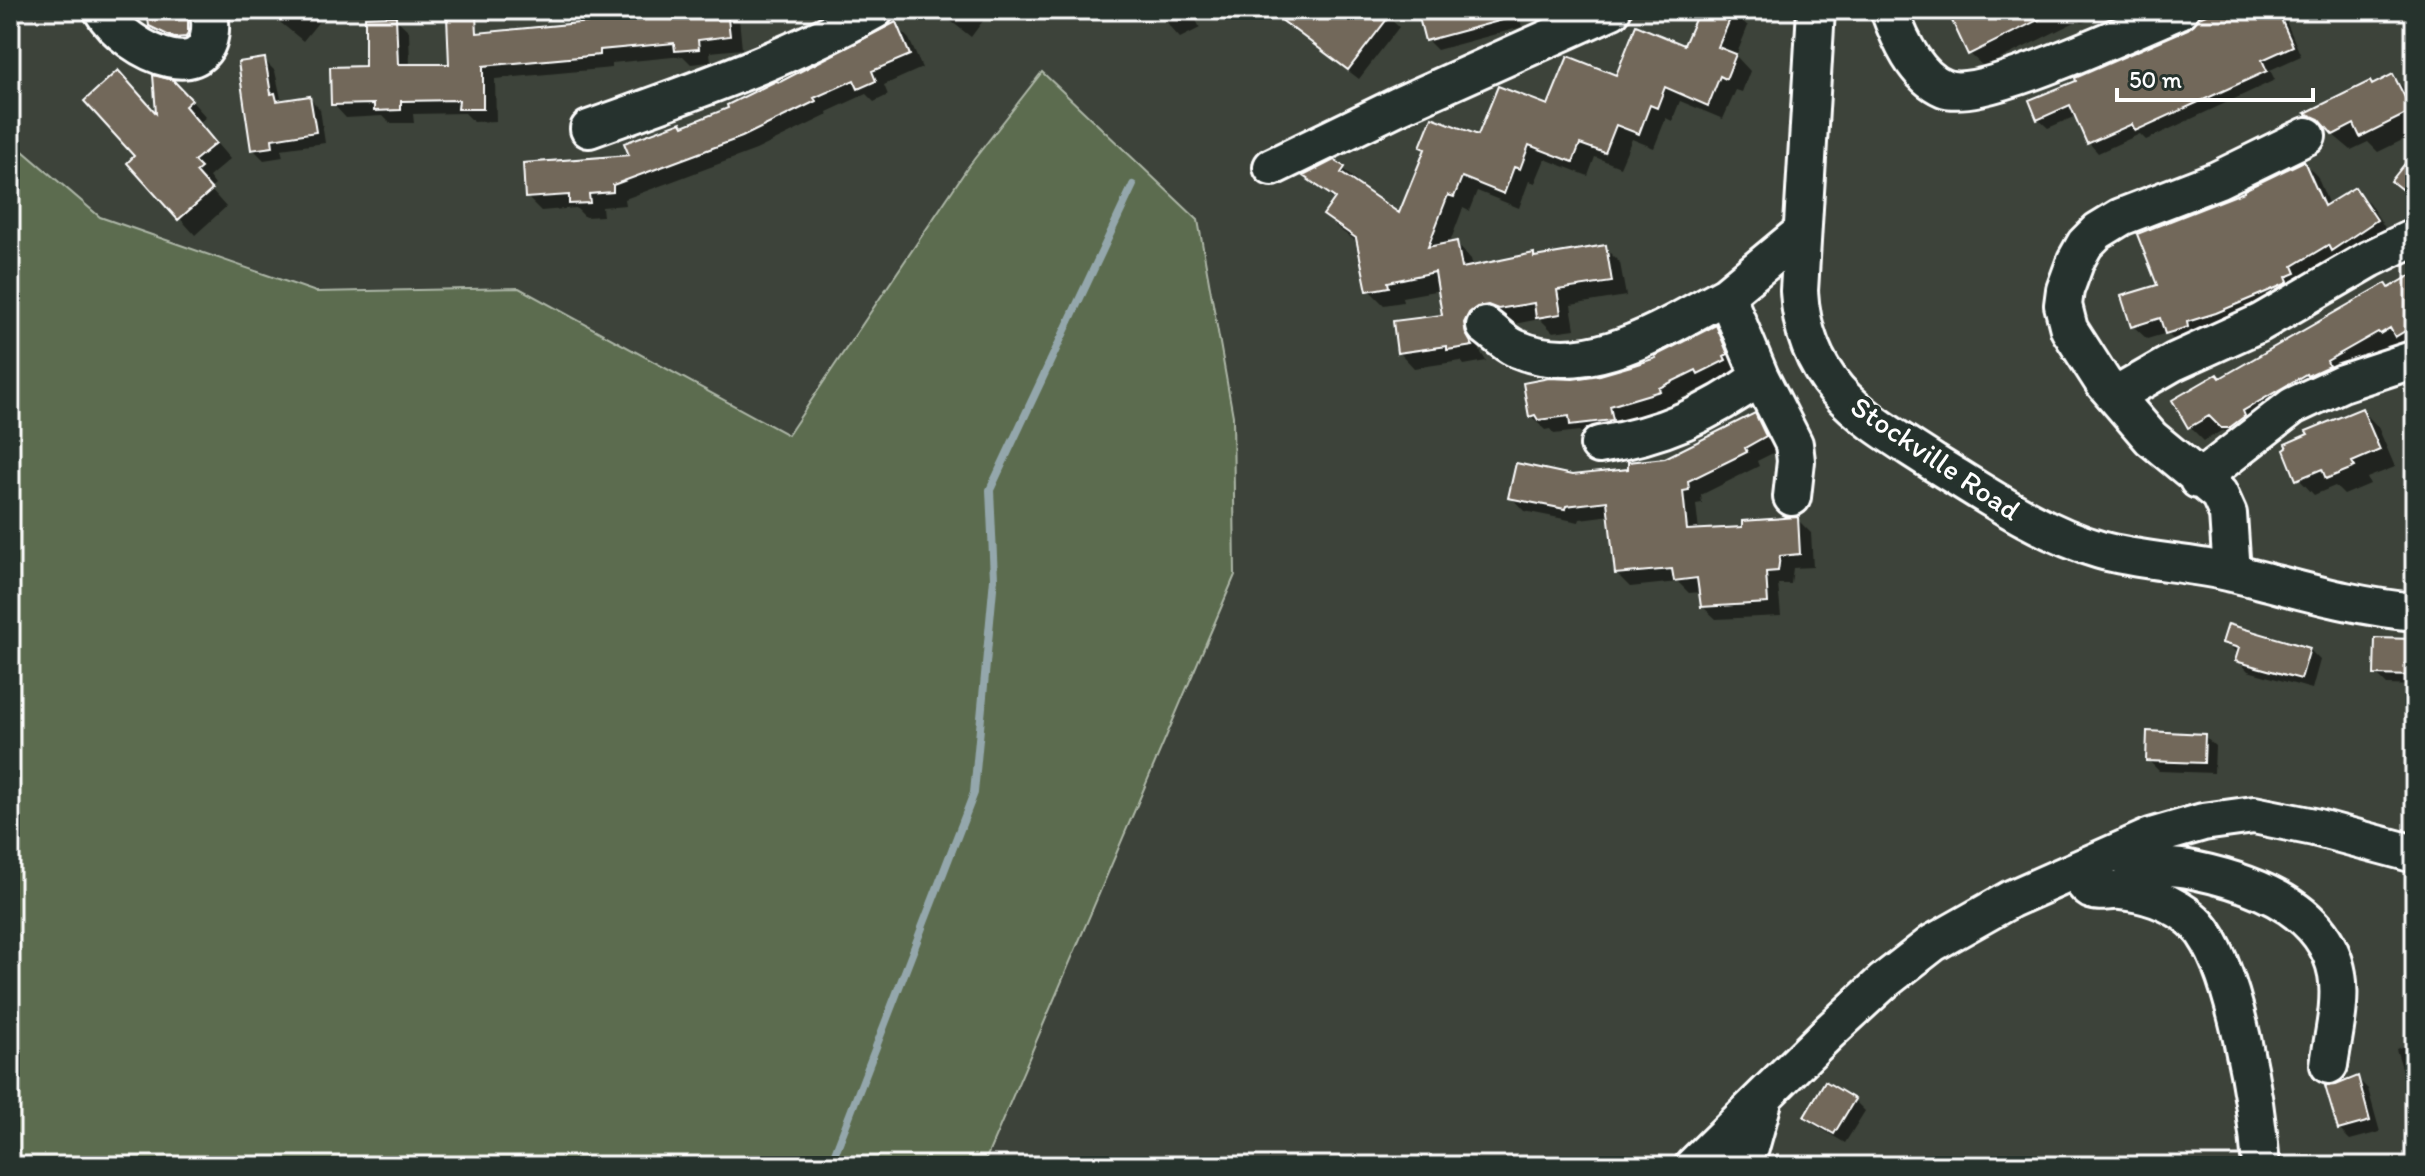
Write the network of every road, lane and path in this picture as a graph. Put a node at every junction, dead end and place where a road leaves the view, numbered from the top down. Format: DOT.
graph roads {
  1 [pos="102,10"];
  2 [pos="209,10"];
  3 [pos="875,10"];
  4 [pos="1612,10"];
  5 [pos="1816,10"];
  6 [pos="1889,10"];
  7 [pos="2180,10"];
  8 [pos="589,129"];
  9 [pos="2307,136"];
  10 [pos="1272,167"];
  11 [pos="1802,232"];
  12 [pos="2415,237"];
  13 [pos="1726,295"];
  14 [pos="1485,326"];
  15 [pos="2415,359"];
  16 [pos="1760,377"];
  17 [pos="2115,396"];
  18 [pos="1599,445"];
  19 [pos="2198,480"];
  20 [pos="1792,497"];
  21 [pos="2232,573"];
  22 [pos="2415,612"];
  23 [pos="2118,852"];
  24 [pos="2415,854"];
  25 [pos="2077,870"];
  26 [pos="2329,1065"];
  27 [pos="1765,1095"];
  28 [pos="1693,1166"];
  29 [pos="1745,1166"];
  30 [pos="2261,1166"];
  1 -- 2 [label="street"];
  3 -- 8 [label="street"];
  4 -- 10 [label="street"];
  5 -- 11 [label="street, Stockville Road"];
  6 -- 7 [label="street"];
  9 -- 17 [label="street"];
  11 -- 13 [label="street"];
  11 -- 21 [label="street, Stockville Road"];
  12 -- 17 [label="street"];
  13 -- 14 [label="street"];
  13 -- 16 [label="street"];
  15 -- 19 [label="street"];
  16 -- 18 [label="street"];
  16 -- 20 [label="street"];
  17 -- 19 [label="street"];
  19 -- 21 [label="street"];
  21 -- 22 [label="street, Stockville Road"];
  23 -- 24 [label="street"];
  23 -- 25 [label="street"];
  23 -- 26 [label="street"];
  25 -- 27 [label="street"];
  25 -- 30 [label="street"];
  27 -- 28 [label="street"];
  27 -- 29 [label="street"];
}
